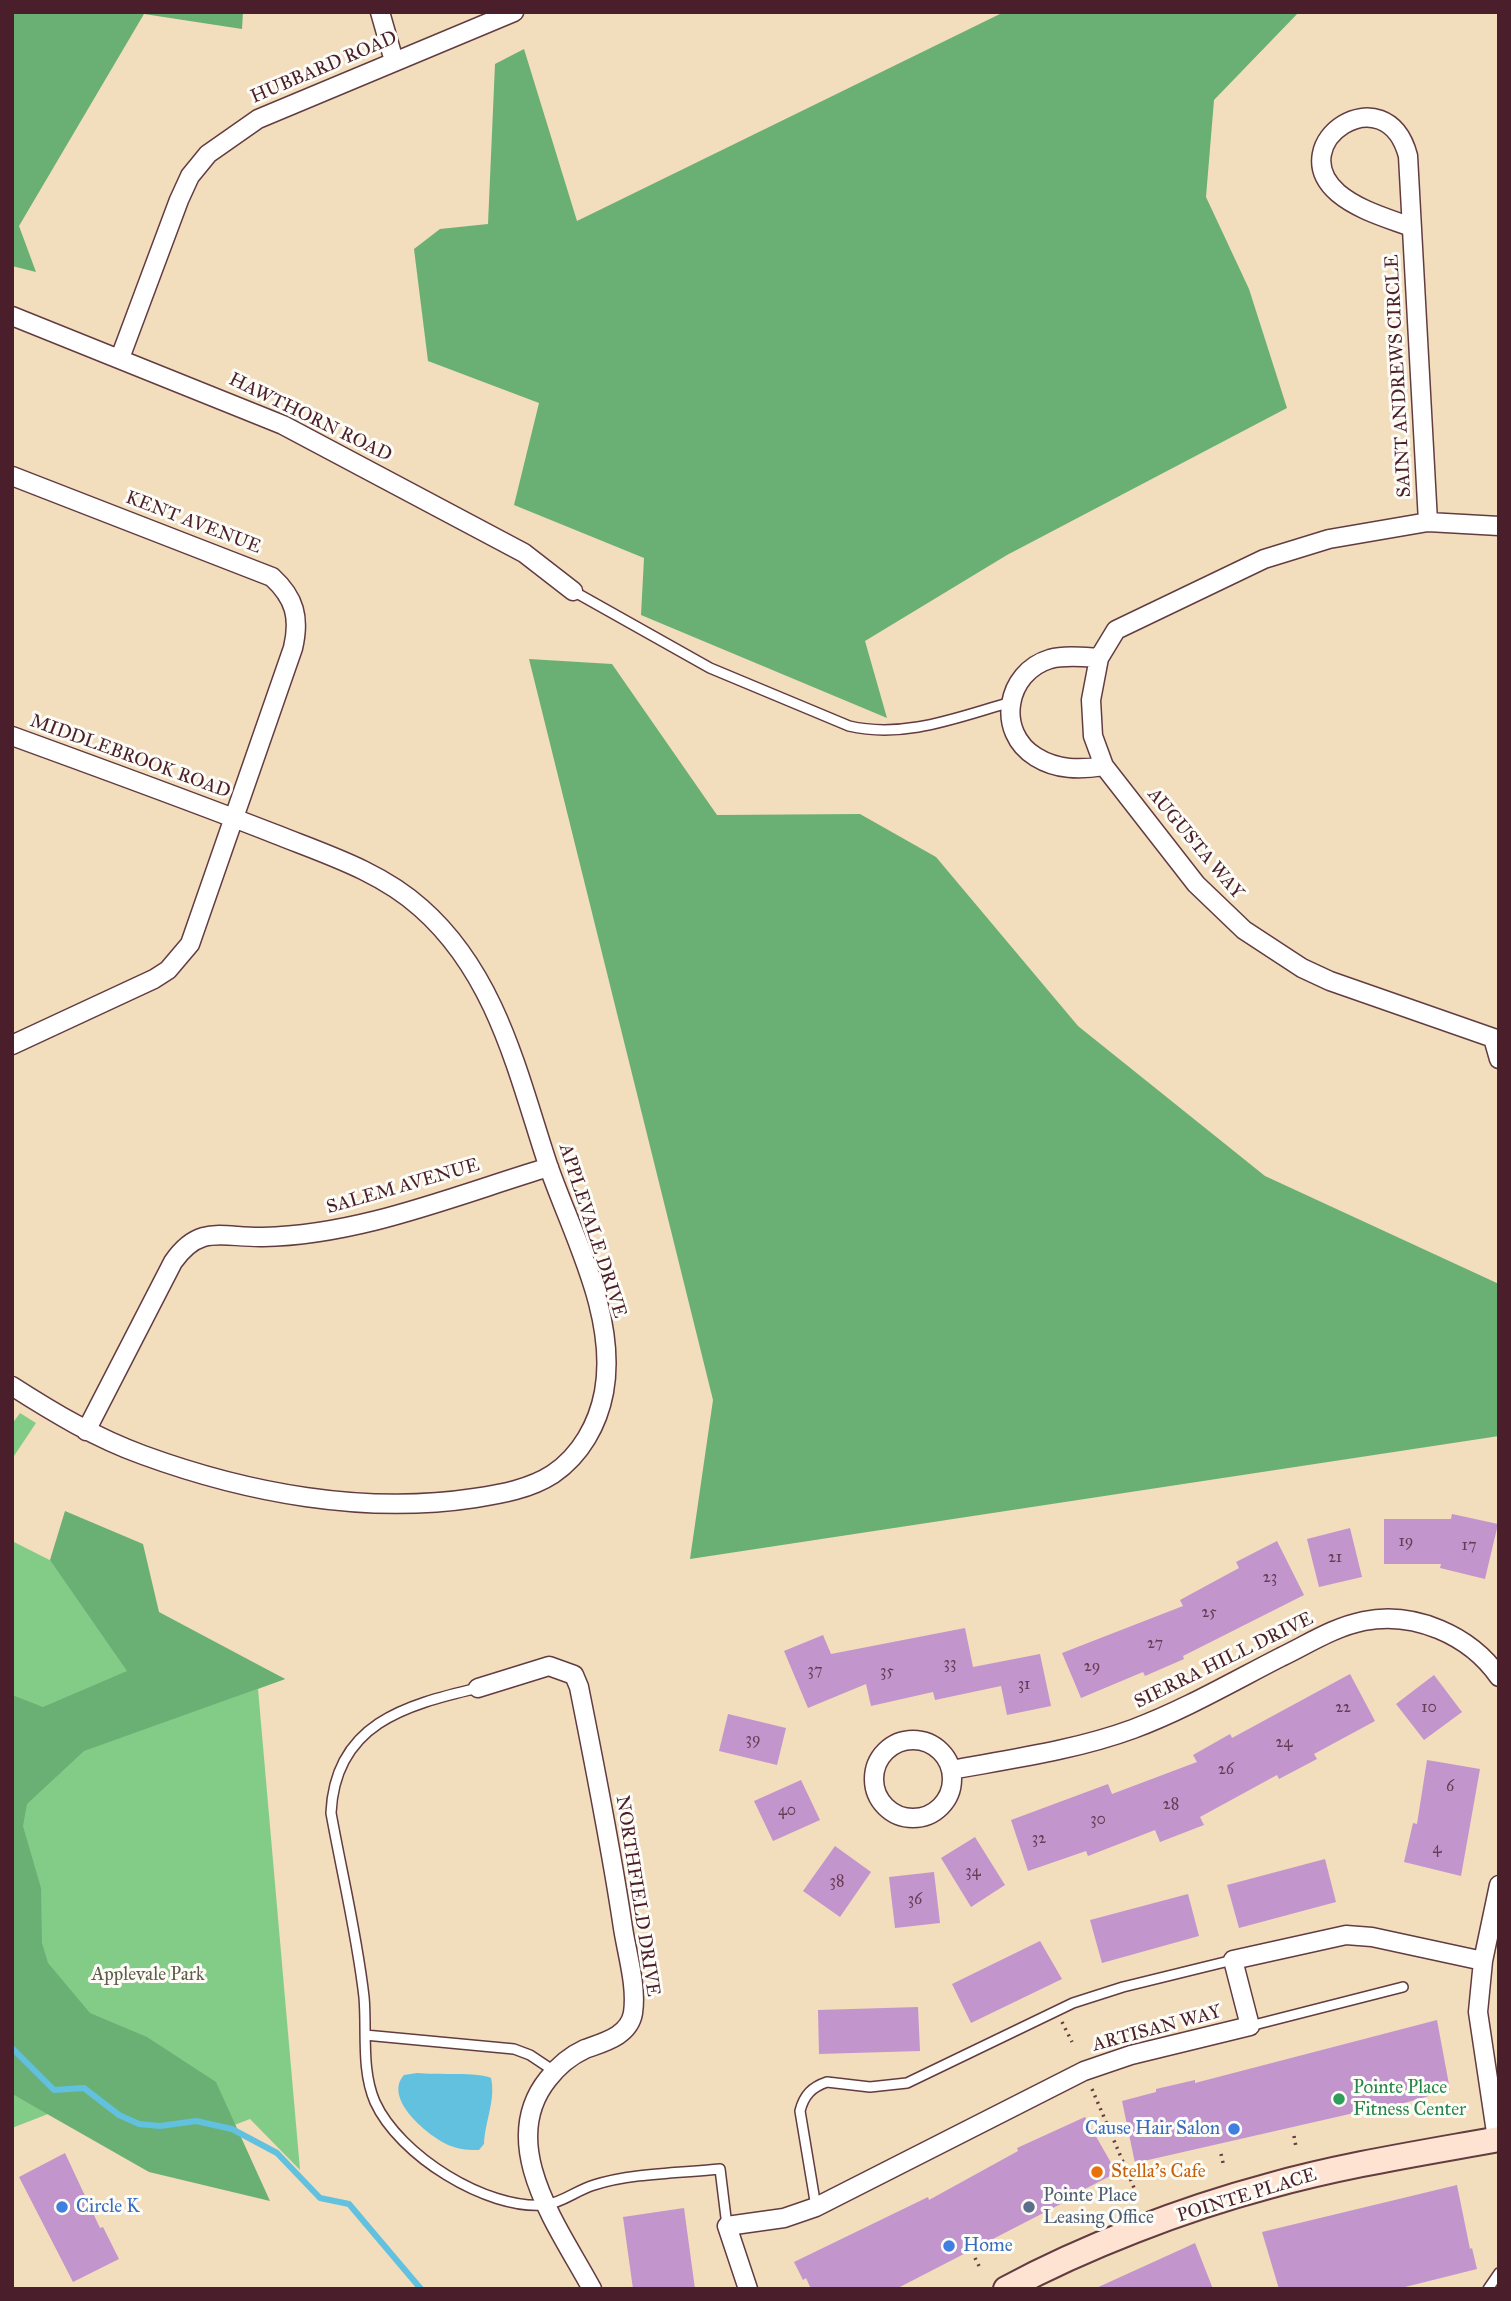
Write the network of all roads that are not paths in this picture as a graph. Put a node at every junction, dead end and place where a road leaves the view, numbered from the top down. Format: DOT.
graph roads {
  1 [pos="380,12"];
  2 [pos="514,12"];
  3 [pos="394,61"];
  4 [pos="1411,227"];
  5 [pos="12,316"];
  6 [pos="120,358"];
  7 [pos="12,476"];
  8 [pos="1428,522"];
  9 [pos="1499,526"];
  10 [pos="573,591"];
  11 [pos="1099,657"];
  12 [pos="1011,701"];
  13 [pos="12,736"];
  14 [pos="1104,766"];
  15 [pos="234,818"];
  16 [pos="1496,1039"];
  17 [pos="12,1045"];
  18 [pos="1499,1059"];
  19 [pos="549,1167"];
  20 [pos="12,1386"];
  21 [pos="86,1431"];
  22 [pos="1499,1677"];
  23 [pos="478,1688"];
  24 [pos="951,1770"];
  25 [pos="1499,1885"];
  26 [pos="1233,1960"];
  27 [pos="1483,1961"];
  28 [pos="1403,1987"];
  29 [pos="1250,2026"];
  30 [pos="365,2035"];
  31 [pos="554,2071"];
  32 [pos="1498,2141"];
  33 [pos="547,2205"];
  34 [pos="816,2207"];
  35 [pos="727,2226"];
  36 [pos="1499,2273"];
  37 [pos="592,2289"];
  38 [pos="748,2289"];
  39 [pos="1006,2289"];
  40 [pos="1488,2289"];
  1 -- 3 [label="street"];
  2 -- 3 [label="street, HUBBARD ROAD"];
  3 -- 6 [label="street, HUBBARD ROAD"];
  4 -- 4 [label="street, SAINT ANDREWS CIRCLE"];
  4 -- 8 [label="street, SAINT ANDREWS CIRCLE"];
  5 -- 6 [label="street, HAWTHORN ROAD"];
  6 -- 10 [label="street, HAWTHORN ROAD"];
  7 -- 15 [label="street, KENT AVENUE"];
  8 -- 9 [label="street, AUGUSTA WAY"];
  8 -- 11 [label="street, AUGUSTA WAY"];
  10 -- 12 [label="lane"];
  11 -- 12 [label="street"];
  11 -- 14 [label="street, AUGUSTA WAY"];
  12 -- 14 [label="street"];
  13 -- 15 [label="street, MIDDLEBROOK ROAD"];
  14 -- 16 [label="street, AUGUSTA WAY"];
  15 -- 17 [label="street, KENT AVENUE"];
  15 -- 19 [label="street, APPLEVALE DRIVE"];
  16 -- 18 [label="street, AUGUSTA WAY"];
  19 -- 21 [label="street, SALEM AVENUE"];
  19 -- 21 [label="street, APPLEVALE DRIVE"];
  20 -- 21 [label="street, APPLEVALE DRIVE"];
  22 -- 24 [label="street, SIERRA HILL DRIVE"];
  23 -- 30 [label="lane"];
  23 -- 31 [label="street, NORTHFIELD DRIVE"];
  24 -- 24 [label="street"];
  25 -- 27 [label="street"];
  26 -- 27 [label="street"];
  26 -- 29 [label="street, ARTISAN WAY"];
  26 -- 34 [label="lane"];
  27 -- 32 [label="street"];
  28 -- 29 [label="lane"];
  29 -- 34 [label="street, ARTISAN WAY"];
  30 -- 31 [label="lane"];
  30 -- 33 [label="lane"];
  31 -- 33 [label="street, NORTHFIELD DRIVE"];
  32 -- 39 [label="street, POINTE PLACE"];
  33 -- 35 [label="lane"];
  33 -- 37 [label="street, NORTHFIELD DRIVE"];
  34 -- 35 [label="street, ARTISAN WAY"];
  35 -- 38 [label="street"];
  36 -- 40 [label="lane"];
}
